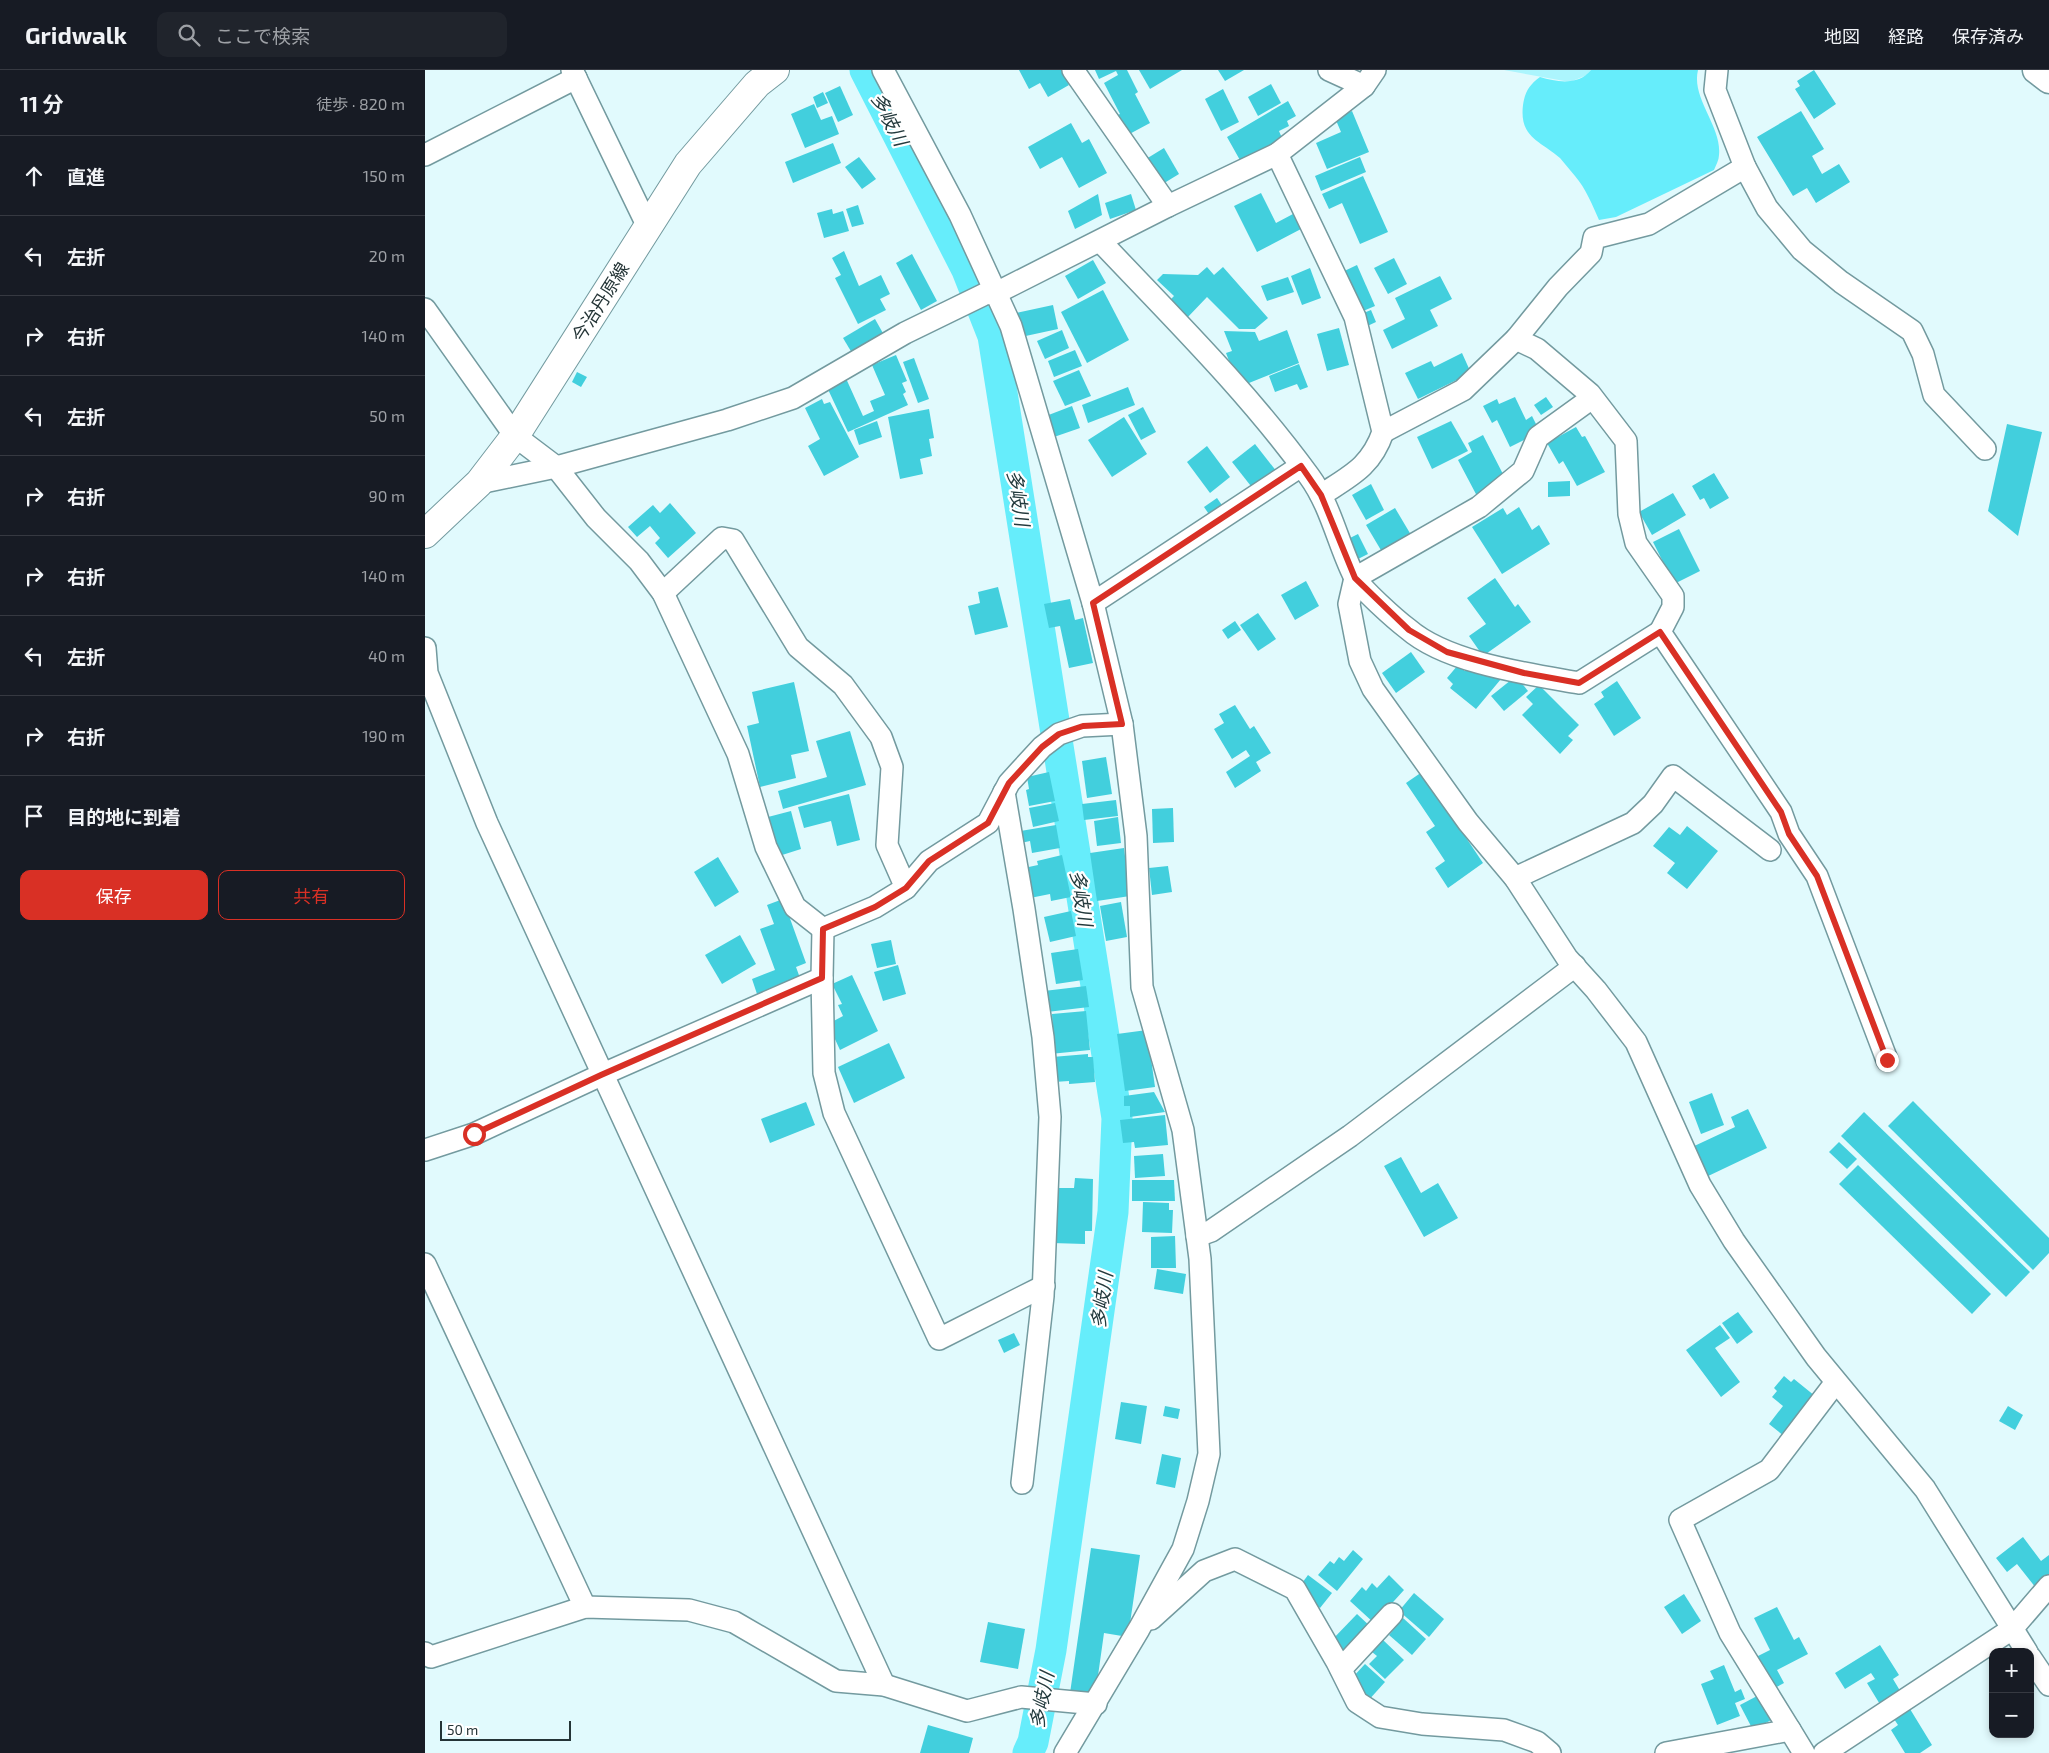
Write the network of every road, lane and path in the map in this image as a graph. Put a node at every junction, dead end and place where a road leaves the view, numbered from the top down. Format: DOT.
graph roads {
  1 [pos="775,70"];
  2 [pos="883,70"];
  3 [pos="1073,70"];
  4 [pos="1329,70"];
  5 [pos="1717,70"];
  6 [pos="2036,70"];
  7 [pos="574,74"];
  8 [pos="1369,78"];
  9 [pos="2049,80"];
  10 [pos="1277,154"];
  11 [pos="425,155"];
  12 [pos="1745,167"];
  13 [pos="1168,206"];
  14 [pos="648,227"];
  15 [pos="1101,242"];
  16 [pos="998,292"];
  17 [pos="425,309"];
  18 [pos="1516,339"];
  19 [pos="1592,398"];
  20 [pos="1383,432"];
  21 [pos="515,436"];
  22 [pos="1985,449"];
  23 [pos="1301,466"];
  24 [pos="556,467"];
  25 [pos="479,483"];
  26 [pos="1321,495"];
  27 [pos="425,534"];
  28 [pos="1355,578"];
  29 [pos="663,593"];
  30 [pos="1093,603"];
  31 [pos="1660,632"];
  32 [pos="425,648"];
  33 [pos="428,690"];
  34 [pos="1122,724"];
  35 [pos="1004,792"];
  36 [pos="1770,850"];
  37 [pos="1515,878"];
  38 [pos="906,888"];
  39 [pos="823,929"];
  40 [pos="1575,966"];
  41 [pos="822,978"];
  42 [pos="1887,1060"];
  43 [pos="601,1075"];
  44 [pos="425,1150"];
  45 [pos="1197,1236"];
  46 [pos="425,1264"];
  47 [pos="1044,1286"];
  48 [pos="1836,1382"];
  49 [pos="1022,1483"];
  50 [pos="2049,1586"];
  51 [pos="585,1607"];
  52 [pos="1392,1614"];
  53 [pos="1139,1629"];
  54 [pos="2012,1629"];
  55 [pos="2024,1648"];
  56 [pos="425,1654"];
  57 [pos="2034,1662"];
  58 [pos="1341,1669"];
  59 [pos="884,1685"];
  60 [pos="2049,1685"];
  61 [pos="1096,1704"];
  62 [pos="1790,1730"];
  63 [pos="1065,1753"];
  64 [pos="1550,1753"];
  65 [pos="1666,1753"];
  66 [pos="1805,1753"];
  67 [pos="1824,1753"];
  1 -- 14 [label="main road, 今治丹原線"];
  2 -- 16 [label="street"];
  3 -- 13 [label="street"];
  4 -- 8 [label="street"];
  5 -- 12 [label="street"];
  6 -- 9 [label="street"];
  7 -- 11 [label="street"];
  7 -- 14 [label="street"];
  8 -- 10 [label="street"];
  10 -- 13 [label="street"];
  10 -- 20 [label="street"];
  12 -- 18 [label="street"];
  12 -- 22 [label="street"];
  13 -- 15 [label="street"];
  14 -- 21 [label="main road, 今治丹原線"];
  15 -- 16 [label="street"];
  15 -- 23 [label="street"];
  16 -- 24 [label="street"];
  16 -- 30 [label="street"];
  17 -- 21 [label="street"];
  18 -- 19 [label="street"];
  18 -- 20 [label="street"];
  19 -- 28 [label="street"];
  19 -- 31 [label="street"];
  20 -- 26 [label="street"];
  21 -- 24 [label="street"];
  21 -- 25 [label="main road, 今治丹原線"];
  23 -- 26 [label="street"];
  23 -- 30 [label="street"];
  24 -- 25 [label="street"];
  24 -- 29 [label="street"];
  25 -- 27 [label="main road, 今治丹原線"];
  26 -- 28 [label="street"];
  28 -- 31 [label="street"];
  28 -- 37 [label="street"];
  29 -- 38 [label="street"];
  29 -- 39 [label="street"];
  30 -- 34 [label="street"];
  31 -- 42 [label="street"];
  32 -- 33 [label="street"];
  33 -- 43 [label="street"];
  34 -- 35 [label="street"];
  34 -- 45 [label="street"];
  35 -- 38 [label="street"];
  35 -- 47 [label="street"];
  36 -- 37 [label="street"];
  37 -- 40 [label="street"];
  38 -- 39 [label="street"];
  39 -- 41 [label="street"];
  40 -- 45 [label="street"];
  40 -- 48 [label="street"];
  41 -- 43 [label="street"];
  41 -- 47 [label="street"];
  43 -- 44 [label="street"];
  43 -- 59 [label="street"];
  45 -- 53 [label="street"];
  46 -- 51 [label="street"];
  47 -- 49 [label="street"];
  48 -- 54 [label="street"];
  48 -- 62 [label="street"];
  50 -- 54 [label="street"];
  51 -- 56 [label="street"];
  51 -- 59 [label="street"];
  52 -- 58 [label="street"];
  53 -- 58 [label="street"];
  53 -- 61 [label="street"];
  54 -- 55 [label="street"];
  54 -- 67 [label="street"];
  57 -- 60 [label="street"];
  58 -- 64 [label="street"];
  59 -- 61 [label="street"];
  61 -- 63 [label="street"];
  62 -- 65 [label="street"];
  62 -- 66 [label="street"];
}
